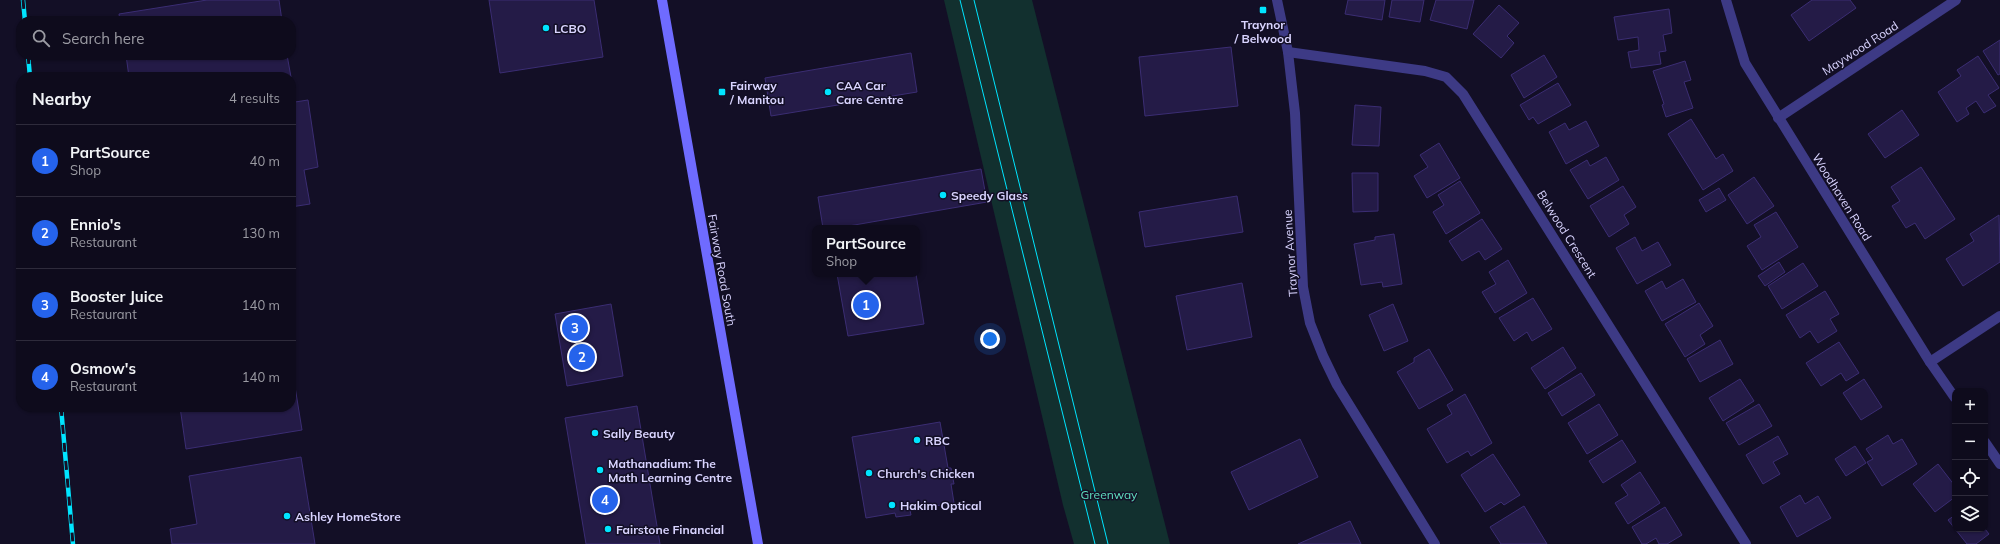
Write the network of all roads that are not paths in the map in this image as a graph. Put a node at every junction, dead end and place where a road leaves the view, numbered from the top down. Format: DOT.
graph roads {
  1 [pos="662,0"];
  2 [pos="1277,0"];
  3 [pos="1726,0"];
  4 [pos="1956,0"];
  5 [pos="1288,52"];
  6 [pos="1778,118"];
  7 [pos="2000,316"];
  8 [pos="1930,362"];
  9 [pos="1952,394"];
  10 [pos="1988,446"];
  11 [pos="2000,464"];
  12 [pos="758,544"];
  13 [pos="1435,544"];
  14 [pos="1746,544"];
  1 -- 12 [label="main road, Fairway Road South"];
  2 -- 5 [label="street, Traynor Avenue"];
  3 -- 6 [label="street, Woodhaven Road"];
  4 -- 6 [label="street, Maywood Road"];
  5 -- 13 [label="street, Traynor Avenue"];
  5 -- 14 [label="street, Belwood Crescent"];
  6 -- 8 [label="street, Woodhaven Road"];
  7 -- 8 [label="street"];
  8 -- 9 [label="street, Woodhaven Road"];
  10 -- 11 [label="street"];
}
